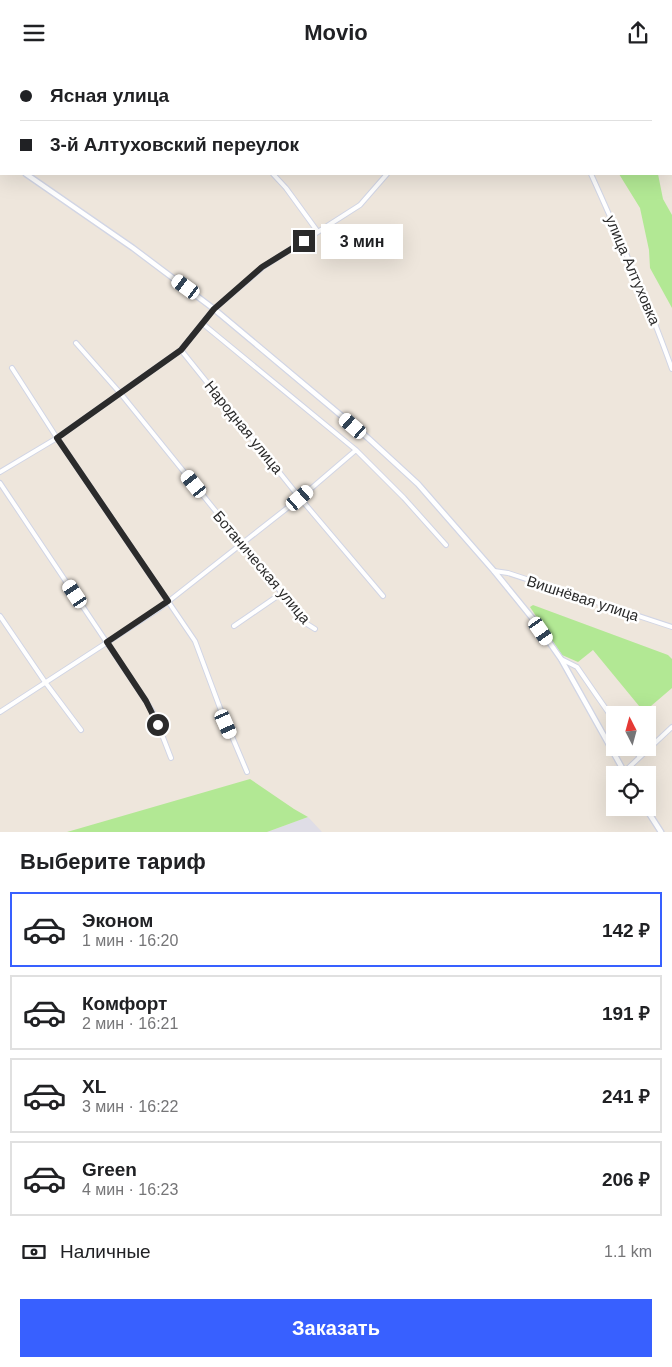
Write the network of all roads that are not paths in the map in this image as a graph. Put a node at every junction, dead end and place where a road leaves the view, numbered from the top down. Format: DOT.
graph roads {
  1 [pos="27,175"];
  2 [pos="274,175"];
  3 [pos="386,175"];
  4 [pos="591,175"];
  5 [pos="318,232"];
  6 [pos="214,309"];
  7 [pos="203,324"];
  8 [pos="76,343"];
  9 [pos="181,350"];
  10 [pos="12,368"];
  11 [pos="672,369"];
  12 [pos="120,394"];
  13 [pos="57,438"];
  14 [pos="356,450"];
  15 [pos="0,472"];
  16 [pos="0,483"];
  17 [pos="300,498"];
  18 [pos="242,545"];
  19 [pos="446,545"];
  20 [pos="494,571"];
  21 [pos="282,593"];
  22 [pos="383,596"];
  23 [pos="168,601"];
  24 [pos="0,616"];
  25 [pos="234,626"];
  26 [pos="672,627"];
  27 [pos="315,629"];
  28 [pos="107,642"];
  29 [pos="561,659"];
  30 [pos="45,683"];
  31 [pos="606,709"];
  32 [pos="0,713"];
  33 [pos="672,727"];
  34 [pos="81,730"];
  35 [pos="639,757"];
  36 [pos="171,758"];
  37 [pos="621,766"];
  38 [pos="632,766"];
  39 [pos="247,772"];
  40 [pos="651,816"];
  41 [pos="661,832"];
  1 -- 6 [label="street"];
  2 -- 5 [label="street"];
  3 -- 5 [label="street"];
  4 -- 11 [label="street, улица Алтуховка"];
  5 -- 6 [label="street"];
  6 -- 7 [label="street"];
  6 -- 20 [label="street"];
  7 -- 9 [label="street"];
  7 -- 14 [label="street"];
  8 -- 12 [label="street, Ботаническая улица"];
  9 -- 12 [label="street"];
  9 -- 17 [label="street, Народная улица"];
  10 -- 13 [label="street"];
  12 -- 13 [label="street"];
  12 -- 18 [label="street, Ботаническая улица"];
  13 -- 15 [label="street"];
  13 -- 23 [label="street"];
  14 -- 17 [label="street"];
  14 -- 19 [label="street"];
  16 -- 28 [label="street"];
  17 -- 18 [label="street"];
  17 -- 22 [label="street, Народная улица"];
  18 -- 21 [label="street, Ботаническая улица"];
  18 -- 23 [label="street"];
  20 -- 26 [label="street, Вишнёвая улица"];
  20 -- 29 [label="street"];
  21 -- 25 [label="street"];
  21 -- 27 [label="street, Ботаническая улица"];
  23 -- 28 [label="street"];
  23 -- 39 [label="street"];
  24 -- 30 [label="street"];
  28 -- 30 [label="street"];
  28 -- 36 [label="street"];
  29 -- 31 [label="street"];
  29 -- 37 [label="street"];
  30 -- 32 [label="street"];
  30 -- 34 [label="street"];
  33 -- 35 [label="street"];
  35 -- 38 [label="street"];
  40 -- 41 [label="street"];
}
